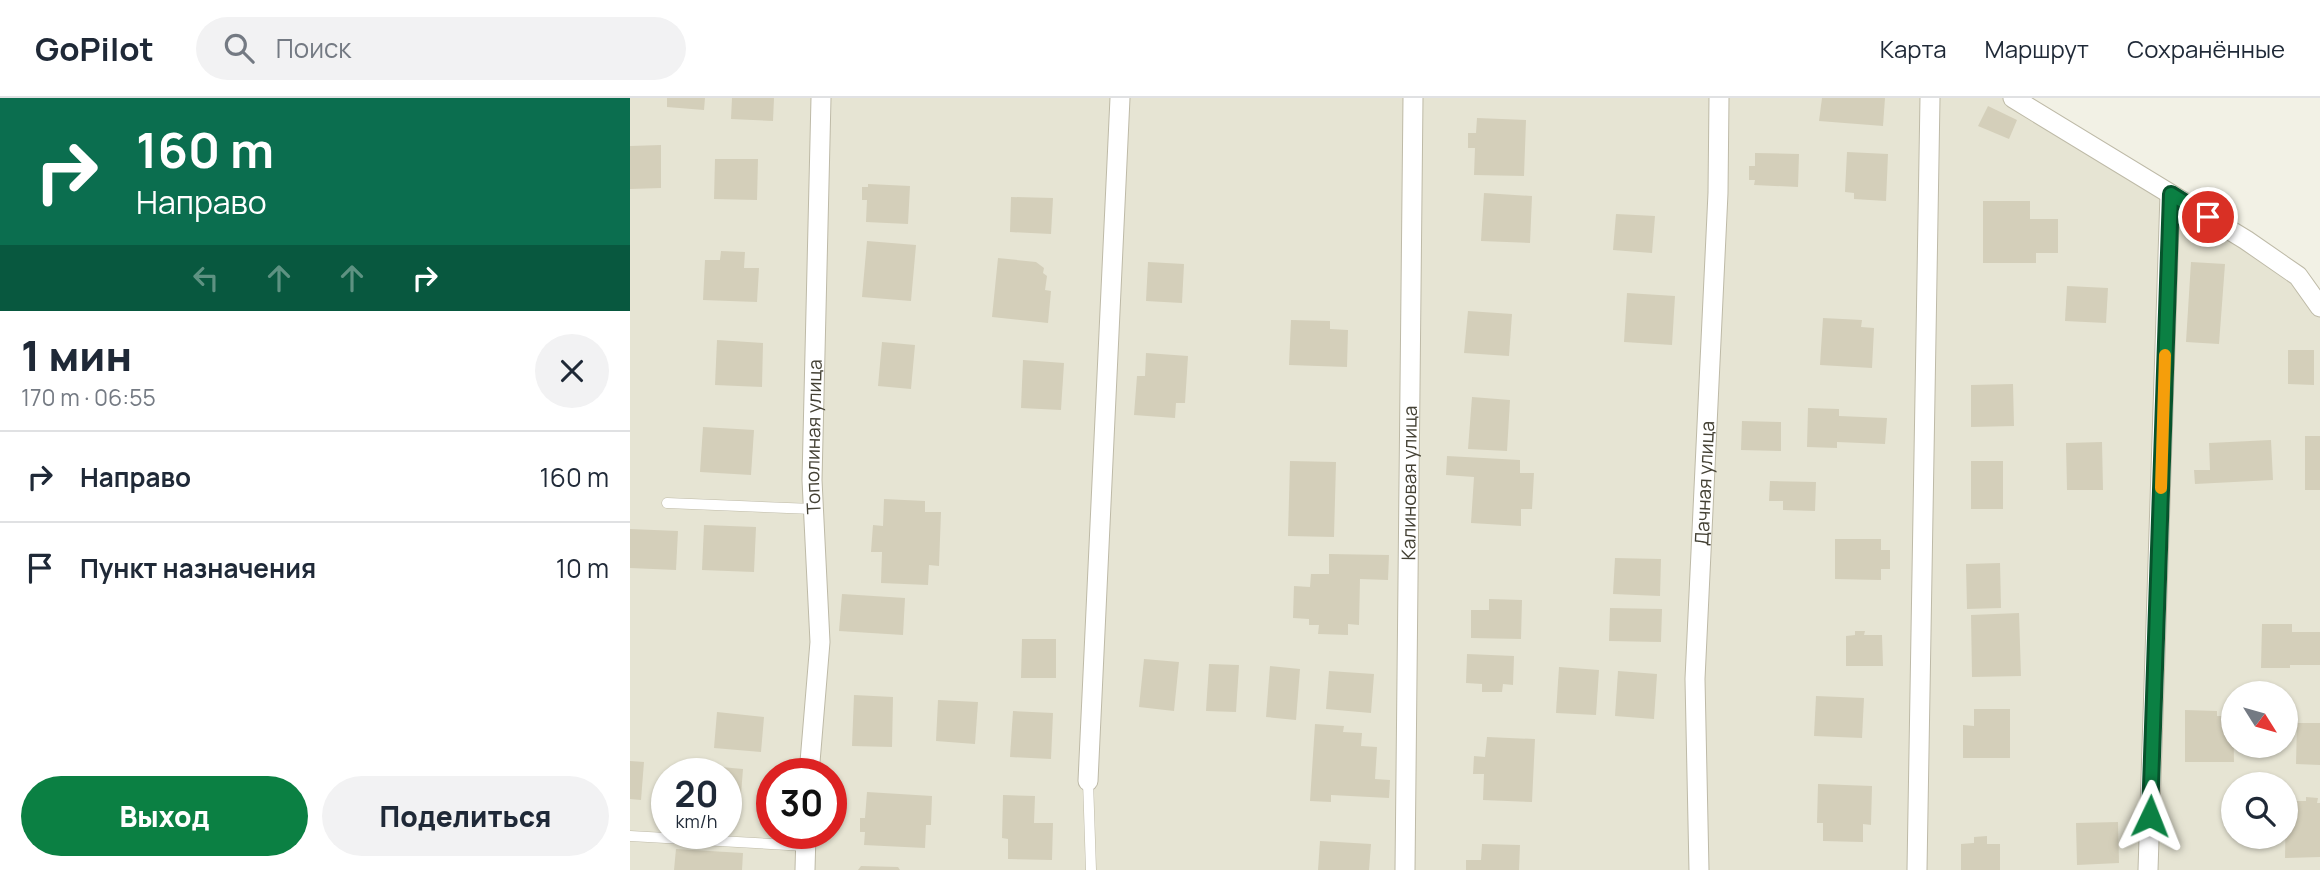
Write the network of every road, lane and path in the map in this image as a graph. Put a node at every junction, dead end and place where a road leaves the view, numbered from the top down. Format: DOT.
graph roads {
  1 [pos="821,98"];
  2 [pos="1121,98"];
  3 [pos="1413,98"];
  4 [pos="1719,98"];
  5 [pos="1930,98"];
  6 [pos="2013,98"];
  7 [pos="2171,194"];
  8 [pos="2320,307"];
  9 [pos="667,502"];
  10 [pos="813,509"];
  11 [pos="810,758"];
  12 [pos="1088,781"];
  13 [pos="630,836"];
  14 [pos="756,839"];
  15 [pos="806,849"];
  16 [pos="805,870"];
  17 [pos="1091,870"];
  18 [pos="1405,870"];
  19 [pos="1699,870"];
  20 [pos="1917,870"];
  21 [pos="2148,870"];
  1 -- 10 [label="street, Тополиная улица"];
  2 -- 12 [label="street"];
  3 -- 18 [label="street, Калиновая улица"];
  4 -- 19 [label="street, Дачная улица"];
  5 -- 20 [label="street"];
  6 -- 7 [label="street"];
  7 -- 8 [label="street"];
  7 -- 21 [label="street"];
  9 -- 10 [label="lane"];
  10 -- 11 [label="street, Тополиная улица"];
  12 -- 17 [label="lane"];
  13 -- 14 [label="lane"];
  15 -- 16 [label="street"];
}
